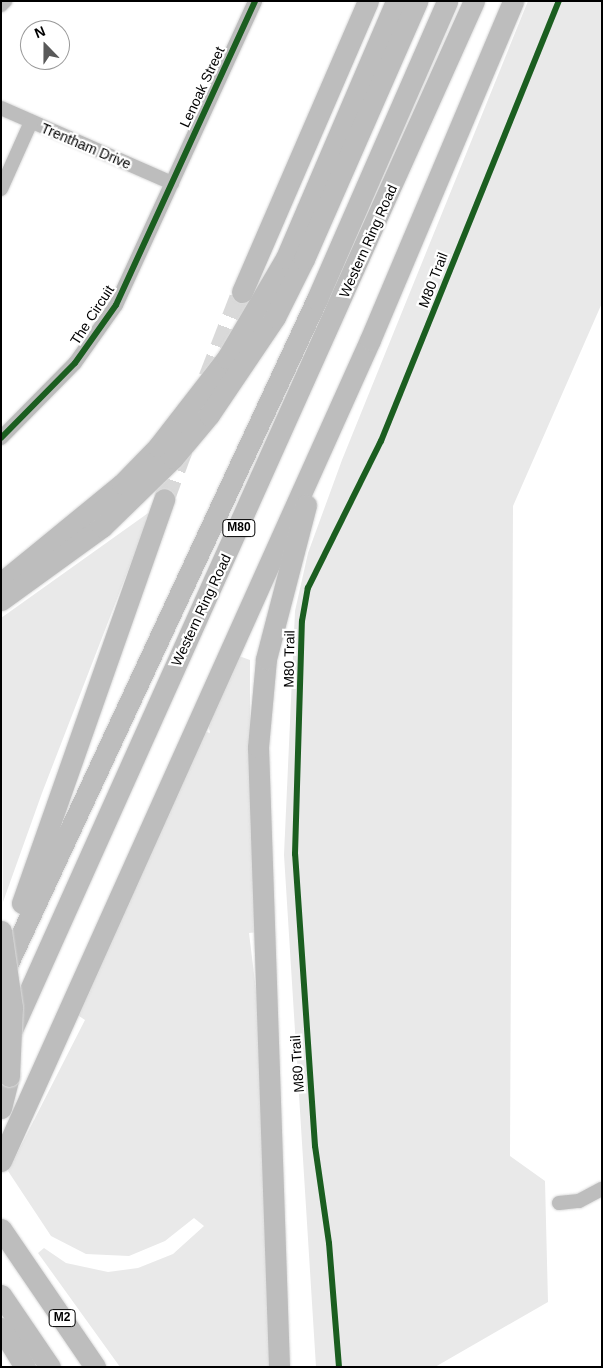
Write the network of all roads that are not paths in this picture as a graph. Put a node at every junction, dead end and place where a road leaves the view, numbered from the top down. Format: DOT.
graph roads {
  1 [pos="5,1"];
  2 [pos="255,1"];
  3 [pos="368,1"];
  4 [pos="396,1"];
  5 [pos="417,1"];
  6 [pos="447,1"];
  7 [pos="474,1"];
  8 [pos="513,1"];
  9 [pos="1,5"];
  10 [pos="1,108"];
  11 [pos="30,122"];
  12 [pos="172,183"];
  13 [pos="1,189"];
  14 [pos="242,292"];
  15 [pos="341,404"];
  16 [pos="1,438"];
  17 [pos="164,499"];
  18 [pos="84,515"];
  19 [pos="1,568"];
  20 [pos="1,583"];
  21 [pos="1,600"];
  22 [pos="1,931"];
  23 [pos="1,960"];
  24 [pos="1,978"];
  25 [pos="1,1055"];
  26 [pos="1,1108"];
  27 [pos="1,1161"];
  28 [pos="602,1189"];
  29 [pos="558,1202"];
  30 [pos="1,1229"];
  31 [pos="1,1295"];
  32 [pos="1,1328"];
  33 [pos="25,1367"];
  34 [pos="50,1367"];
  35 [pos="95,1367"];
  36 [pos="279,1367"];
  1 -- 9 [label="street"];
  2 -- 12 [label="street, Lenoak Street"];
  3 -- 14 [label="highway"];
  4 -- 18 [label="highway"];
  5 -- 21 [label="highway"];
  6 -- 24 [label="highway, Western Ring Road / M80"];
  7 -- 25 [label="highway, Western Ring Road / M80"];
  8 -- 15 [label="highway"];
  10 -- 11 [label="street, Trentham Drive"];
  11 -- 12 [label="street, Trentham Drive"];
  11 -- 13 [label="street"];
  12 -- 16 [label="street, The Circuit"];
  15 -- 27 [label="highway"];
  15 -- 36 [label="highway"];
  17 -- 23 [label="highway"];
  18 -- 19 [label="highway"];
  18 -- 20 [label="highway"];
  22 -- 26 [label="highway, bridge"];
  28 -- 29 [label="street"];
  30 -- 35 [label="highway, M2"];
  31 -- 34 [label="highway, M2"];
  32 -- 33 [label="highway"];
}
